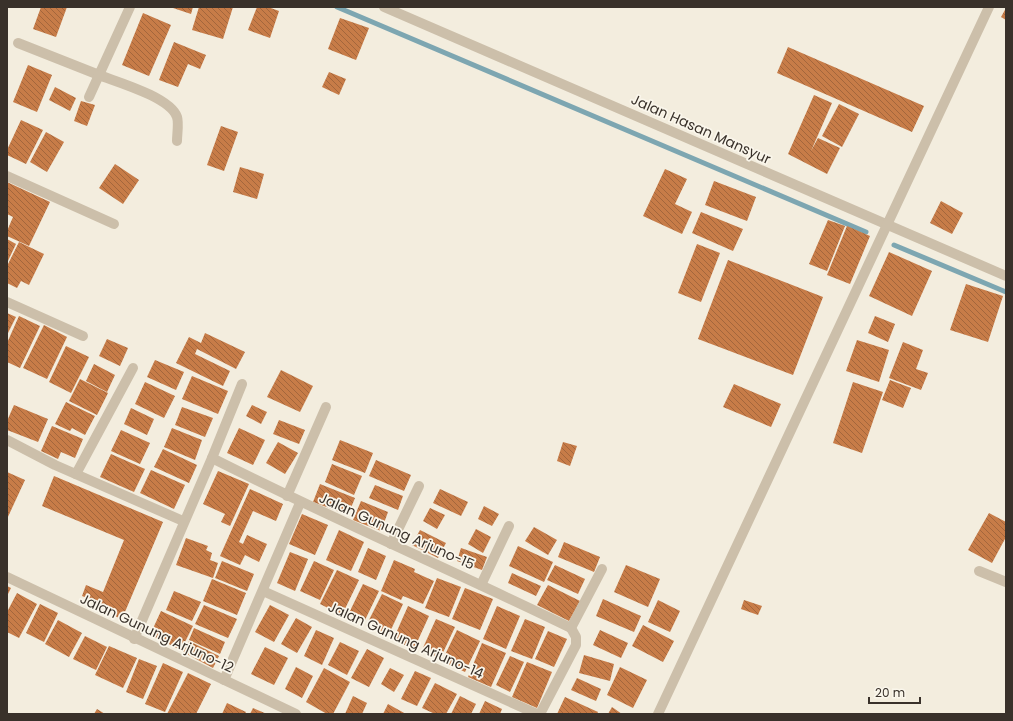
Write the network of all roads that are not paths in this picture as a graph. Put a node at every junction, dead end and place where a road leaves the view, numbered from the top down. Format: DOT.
graph roads {
  1 [pos="130,7"];
  2 [pos="384,7"];
  3 [pos="989,7"];
  4 [pos="18,43"];
  5 [pos="98,75"];
  6 [pos="89,97"];
  7 [pos="177,142"];
  8 [pos="7,176"];
  9 [pos="114,224"];
  10 [pos="886,225"];
  11 [pos="1006,276"];
  12 [pos="7,302"];
  13 [pos="83,336"];
  14 [pos="133,368"];
  15 [pos="242,384"];
  16 [pos="326,407"];
  17 [pos="7,440"];
  18 [pos="212,458"];
  19 [pos="76,474"];
  20 [pos="419,486"];
  21 [pos="287,496"];
  22 [pos="300,502"];
  23 [pos="183,521"];
  24 [pos="509,526"];
  25 [pos="391,544"];
  26 [pos="602,569"];
  27 [pos="979,571"];
  28 [pos="7,577"];
  29 [pos="1006,582"];
  30 [pos="481,585"];
  31 [pos="263,591"];
  32 [pos="571,628"];
  33 [pos="134,639"];
  34 [pos="224,680"];
  35 [pos="296,714"];
  36 [pos="538,714"];
  37 [pos="658,714"];
  1 -- 5 [label="street"];
  2 -- 10 [label="street, Jalan Hasan Mansyur"];
  3 -- 10 [label="street"];
  4 -- 5 [label="street"];
  5 -- 6 [label="street"];
  5 -- 7 [label="street"];
  8 -- 9 [label="street"];
  10 -- 11 [label="street, Jalan Hasan Mansyur"];
  10 -- 37 [label="street"];
  12 -- 13 [label="street"];
  14 -- 19 [label="street"];
  15 -- 18 [label="street"];
  16 -- 21 [label="street"];
  17 -- 19 [label="street"];
  18 -- 21 [label="street, Jalan Gunung Arjuno-15"];
  18 -- 23 [label="street"];
  19 -- 23 [label="street"];
  20 -- 25 [label="street"];
  21 -- 22 [label="street, Jalan Gunung Arjuno-15"];
  22 -- 25 [label="street, Jalan Gunung Arjuno-15"];
  22 -- 31 [label="street"];
  23 -- 33 [label="street"];
  24 -- 30 [label="street"];
  25 -- 30 [label="street, Jalan Gunung Arjuno-15"];
  26 -- 32 [label="street"];
  27 -- 29 [label="street"];
  28 -- 33 [label="street, Jalan Gunung Arjuno-12"];
  30 -- 32 [label="street, Jalan Gunung Arjuno-15"];
  31 -- 34 [label="street"];
  31 -- 36 [label="street, Jalan Gunung Arjuno-14"];
  32 -- 36 [label="street"];
  33 -- 34 [label="street, Jalan Gunung Arjuno-12"];
  34 -- 35 [label="street, Jalan Gunung Arjuno-12"];
}
